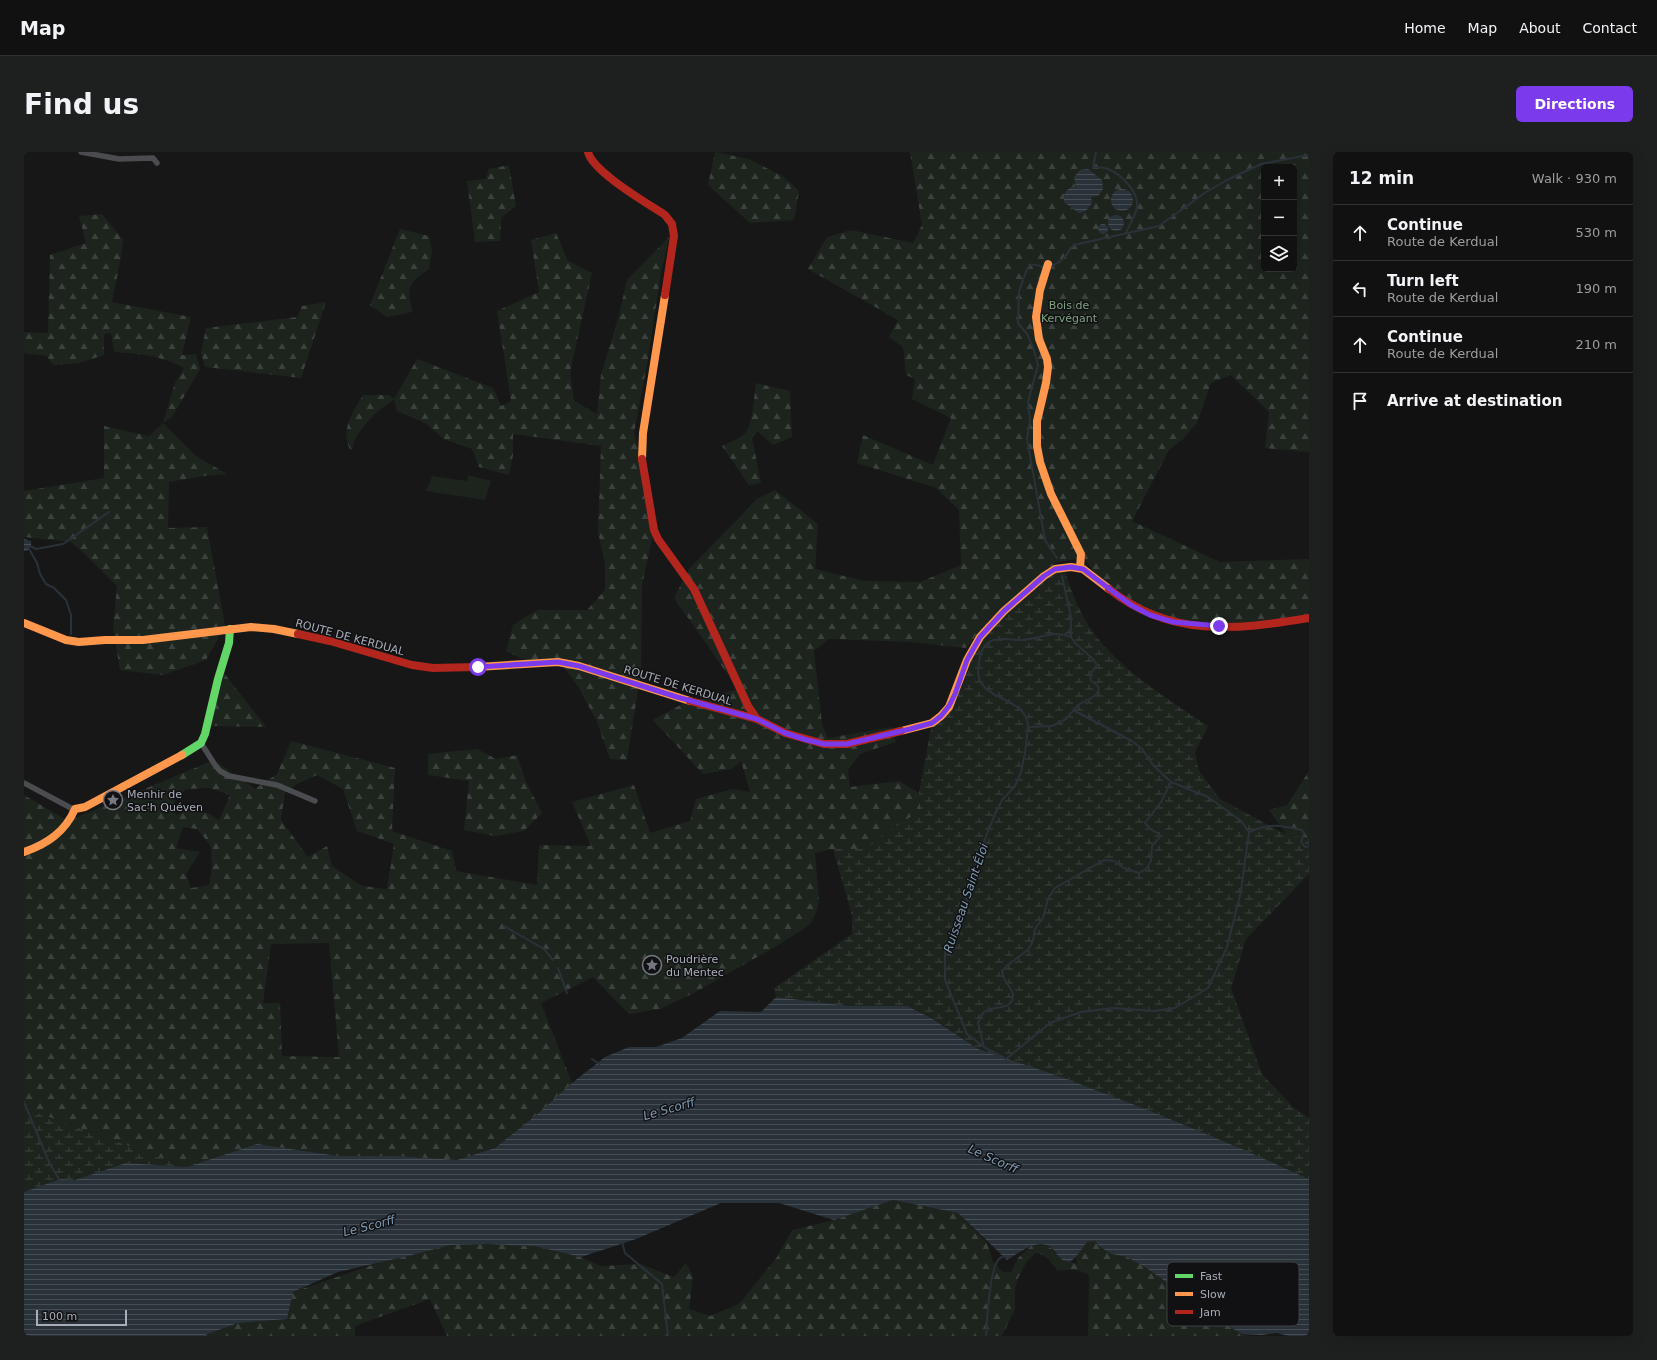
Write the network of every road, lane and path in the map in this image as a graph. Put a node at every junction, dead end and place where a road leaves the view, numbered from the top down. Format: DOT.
graph roads {
  1 [pos="81,152"];
  2 [pos="588,152"];
  3 [pos="157,163"];
  4 [pos="1048,264"];
  5 [pos="1080,568"];
  6 [pos="1309,618"];
  7 [pos="24,623"];
  8 [pos="230,629"];
  9 [pos="757,719"];
  10 [pos="200,743"];
  11 [pos="24,783"];
  12 [pos="315,802"];
  13 [pos="76,808"];
  14 [pos="24,852"];
  1 -- 3 [label="street"];
  2 -- 9 [label="street"];
  4 -- 5 [label="street"];
  5 -- 6 [label="street"];
  5 -- 9 [label="street, ROUTE DE KERDUAL"];
  7 -- 8 [label="street, ROUTE DE KERDUAL"];
  8 -- 9 [label="street, ROUTE DE KERDUAL"];
  8 -- 10 [label="street"];
  10 -- 12 [label="street"];
  10 -- 13 [label="street"];
  11 -- 13 [label="street"];
  13 -- 14 [label="street"];
}
